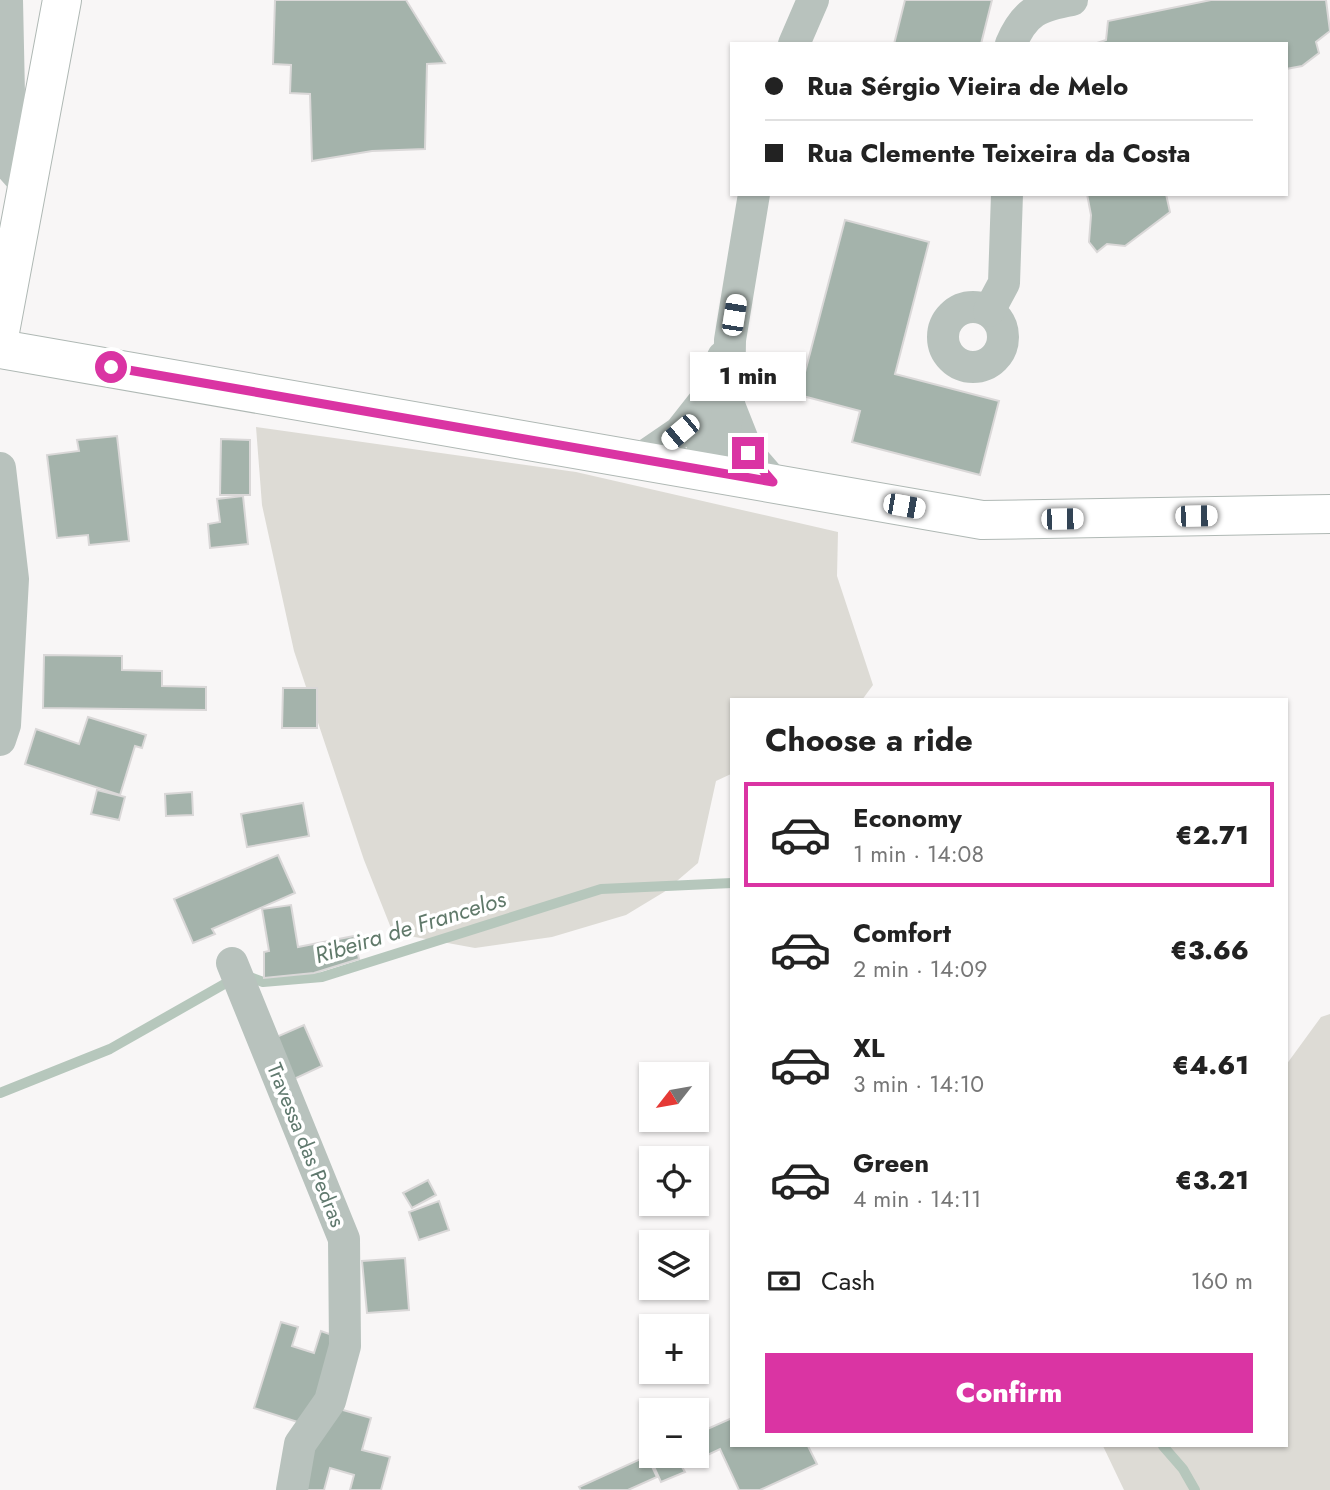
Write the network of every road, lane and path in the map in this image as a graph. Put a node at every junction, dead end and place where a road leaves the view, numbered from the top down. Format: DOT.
graph roads {
  1 [pos="7,0"];
  2 [pos="62,0"];
  3 [pos="813,0"];
  4 [pos="1072,0"];
  5 [pos="1018,21"];
  6 [pos="795,42"];
  7 [pos="27,186"];
  8 [pos="754,196"];
  9 [pos="1007,196"];
  10 [pos="989,311"];
  11 [pos="0,332"];
  12 [pos="0,349"];
  13 [pos="718,402"];
  14 [pos="642,458"];
  15 [pos="0,468"];
  16 [pos="706,470"];
  17 [pos="773,482"];
  18 [pos="1330,514"];
  19 [pos="0,740"];
  20 [pos="237,976"];
  21 [pos="292,1490"];
  1 -- 7 [label="street"];
  2 -- 7 [label="main road"];
  3 -- 6 [label="street"];
  4 -- 5 [label="street"];
  7 -- 11 [label="main road"];
  8 -- 13 [label="street"];
  9 -- 10 [label="street"];
  12 -- 14 [label="main road"];
  13 -- 14 [label="street"];
  13 -- 16 [label="street"];
  13 -- 17 [label="street"];
  14 -- 16 [label="main road"];
  15 -- 19 [label="street"];
  16 -- 17 [label="main road"];
  17 -- 18 [label="main road"];
  20 -- 21 [label="street, Travessa das Pedras"];
}
